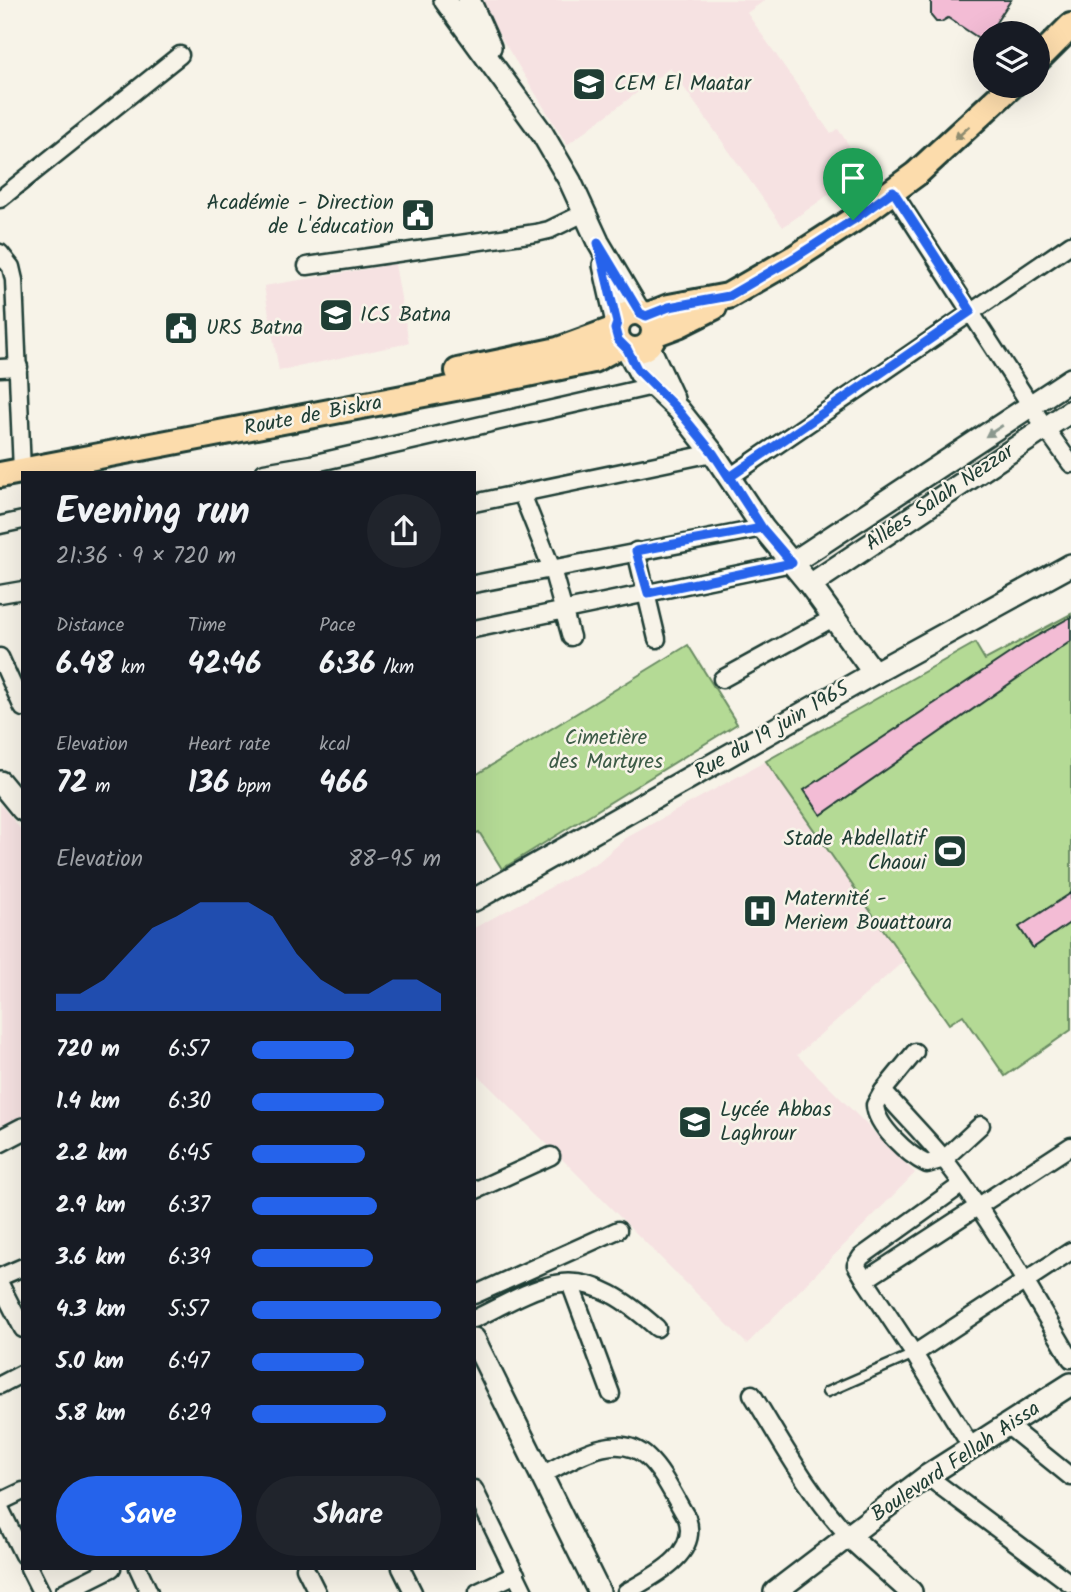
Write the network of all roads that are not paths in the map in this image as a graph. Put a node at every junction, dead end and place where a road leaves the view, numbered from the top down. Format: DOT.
graph roads {
  1 [pos="444,0"];
  2 [pos="469,0"];
  3 [pos="1071,26"];
  4 [pos="1050,47"];
  5 [pos="180,55"];
  6 [pos="507,84"];
  7 [pos="999,98"];
  8 [pos="893,191"];
  9 [pos="0,199"];
  10 [pos="584,213"];
  11 [pos="1071,244"];
  12 [pos="0,253"];
  13 [pos="307,267"];
  14 [pos="971,311"];
  15 [pos="634,332"];
  16 [pos="19,367"];
  17 [pos="0,368"];
  18 [pos="1071,379"];
  19 [pos="653,386"];
  20 [pos="1032,406"];
  21 [pos="678,410"];
  22 [pos="1071,411"];
  23 [pos="1046,429"];
  24 [pos="713,453"];
  25 [pos="1071,464"];
  26 [pos="11,465"];
  27 [pos="313,468"];
  28 [pos="276,471"];
  29 [pos="730,477"];
  30 [pos="522,494"];
  31 [pos="476,503"];
  32 [pos="21,520"];
  33 [pos="0,525"];
  34 [pos="762,528"];
  35 [pos="636,551"];
  36 [pos="792,563"];
  37 [pos="1071,565"];
  38 [pos="552,569"];
  39 [pos="476,583"];
  40 [pos="810,585"];
  41 [pos="21,590"];
  42 [pos="648,593"];
  43 [pos="0,594"];
  44 [pos="565,611"];
  45 [pos="832,618"];
  46 [pos="476,629"];
  47 [pos="571,637"];
  48 [pos="657,639"];
  49 [pos="0,657"];
  50 [pos="874,673"];
  51 [pos="11,678"];
  52 [pos="722,679"];
  53 [pos="21,703"];
  54 [pos="0,782"];
  55 [pos="21,807"];
  56 [pos="476,899"];
  57 [pos="915,1052"];
  58 [pos="883,1091"];
  59 [pos="981,1125"];
  60 [pos="21,1130"];
  61 [pos="0,1141"];
  62 [pos="1071,1146"];
  63 [pos="551,1156"];
  64 [pos="944,1159"];
  65 [pos="961,1185"];
  66 [pos="476,1190"];
  67 [pos="977,1207"];
  68 [pos="618,1230"];
  69 [pos="1071,1251"];
  70 [pos="21,1268"];
  71 [pos="0,1277"];
  72 [pos="865,1280"];
  73 [pos="1024,1280"];
  74 [pos="570,1283"];
  75 [pos="0,1284"];
  76 [pos="476,1295"];
  77 [pos="476,1319"];
  78 [pos="21,1325"];
  79 [pos="657,1328"];
  80 [pos="476,1343"];
  81 [pos="914,1354"];
  82 [pos="1071,1359"];
  83 [pos="21,1374"];
  84 [pos="1071,1384"];
  85 [pos="0,1385"];
  86 [pos="827,1392"];
  87 [pos="611,1394"];
  88 [pos="752,1394"];
  89 [pos="1008,1426"];
  90 [pos="972,1448"];
  91 [pos="541,1475"];
  92 [pos="926,1476"];
  93 [pos="1071,1477"];
  94 [pos="21,1492"];
  95 [pos="476,1493"];
  96 [pos="0,1502"];
  97 [pos="0,1508"];
  98 [pos="849,1536"];
  99 [pos="21,1551"];
  100 [pos="30,1570"];
  101 [pos="107,1570"];
  102 [pos="139,1570"];
  103 [pos="306,1570"];
  104 [pos="402,1570"];
  105 [pos="516,1574"];
  106 [pos="1071,1584"];
  107 [pos="314,1591"];
  108 [pos="41,1592"];
  109 [pos="64,1592"];
  110 [pos="149,1592"];
  111 [pos="413,1592"];
  112 [pos="478,1592"];
  113 [pos="524,1592"];
  114 [pos="599,1592"];
  115 [pos="626,1592"];
  116 [pos="775,1592"];
  117 [pos="911,1592"];
  1 -- 6 [label="street"];
  2 -- 6 [label="street"];
  3 -- 4 [label="main road"];
  5 -- 9 [label="street"];
  6 -- 10 [label="street"];
  7 -- 8 [label="main road, Route de Biskra, one-way"];
  8 -- 14 [label="street"];
  8 -- 15 [label="main road, Route de Biskra"];
  10 -- 13 [label="street"];
  10 -- 15 [label="street"];
  11 -- 14 [label="street"];
  12 -- 16 [label="street"];
  14 -- 20 [label="street"];
  14 -- 29 [label="street"];
  15 -- 19 [label="street"];
  15 -- 21 [label="street"];
  15 -- 26 [label="main road, Route de Biskra"];
  16 -- 17 [label="street"];
  16 -- 26 [label="street"];
  18 -- 20 [label="street"];
  19 -- 21 [label="street"];
  19 -- 27 [label="street"];
  20 -- 23 [label="street"];
  20 -- 36 [label="street, one-way"];
  21 -- 24 [label="street"];
  22 -- 23 [label="street, Allées Salah Nezzar"];
  23 -- 25 [label="street"];
  23 -- 40 [label="street, Allées Salah Nezzar"];
  24 -- 29 [label="street"];
  24 -- 30 [label="street"];
  27 -- 28 [label="street"];
  29 -- 34 [label="street"];
  30 -- 31 [label="street"];
  30 -- 38 [label="street"];
  32 -- 33 [label="street"];
  34 -- 35 [label="street"];
  34 -- 36 [label="street"];
  35 -- 38 [label="street"];
  35 -- 42 [label="street"];
  36 -- 40 [label="street"];
  36 -- 42 [label="street"];
  37 -- 50 [label="street, Rue du 19 juin 1965"];
  38 -- 39 [label="street"];
  38 -- 44 [label="street"];
  40 -- 45 [label="street"];
  41 -- 43 [label="street"];
  42 -- 44 [label="street"];
  42 -- 48 [label="street"];
  44 -- 46 [label="street"];
  44 -- 47 [label="street"];
  45 -- 50 [label="street"];
  45 -- 52 [label="street"];
  49 -- 51 [label="street"];
  50 -- 56 [label="street, Rue du 19 juin 1965"];
  51 -- 53 [label="street"];
  54 -- 55 [label="street"];
  57 -- 58 [label="street"];
  58 -- 64 [label="street"];
  58 -- 64 [label="street"];
  59 -- 64 [label="street"];
  60 -- 61 [label="street"];
  62 -- 67 [label="street"];
  63 -- 66 [label="street"];
  64 -- 65 [label="street"];
  65 -- 67 [label="street"];
  65 -- 72 [label="street"];
  67 -- 72 [label="street"];
  67 -- 73 [label="street"];
  68 -- 76 [label="street"];
  69 -- 73 [label="street"];
  70 -- 71 [label="street"];
  72 -- 81 [label="street"];
  73 -- 81 [label="street"];
  73 -- 82 [label="street"];
  74 -- 77 [label="street"];
  74 -- 79 [label="street"];
  74 -- 87 [label="street"];
  75 -- 78 [label="street"];
  80 -- 91 [label="street"];
  81 -- 86 [label="lane"];
  81 -- 90 [label="street"];
  83 -- 85 [label="street"];
  84 -- 89 [label="street, Boulevard Fellah Aissa"];
  88 -- 98 [label="street"];
  89 -- 90 [label="street, Boulevard Fellah Aissa"];
  89 -- 93 [label="street"];
  90 -- 92 [label="street, Boulevard Fellah Aissa"];
  91 -- 114 [label="street"];
  91 -- 115 [label="street"];
  92 -- 98 [label="street, Boulevard Fellah Aissa"];
  92 -- 106 [label="street"];
  94 -- 96 [label="street"];
  95 -- 105 [label="street"];
  97 -- 99 [label="street"];
  98 -- 116 [label="street, Boulevard Fellah Aissa"];
  98 -- 117 [label="street"];
  100 -- 108 [label="street"];
  101 -- 109 [label="street"];
  102 -- 110 [label="street"];
  103 -- 107 [label="street"];
  104 -- 111 [label="street"];
  105 -- 112 [label="street"];
  105 -- 113 [label="street"];
}
